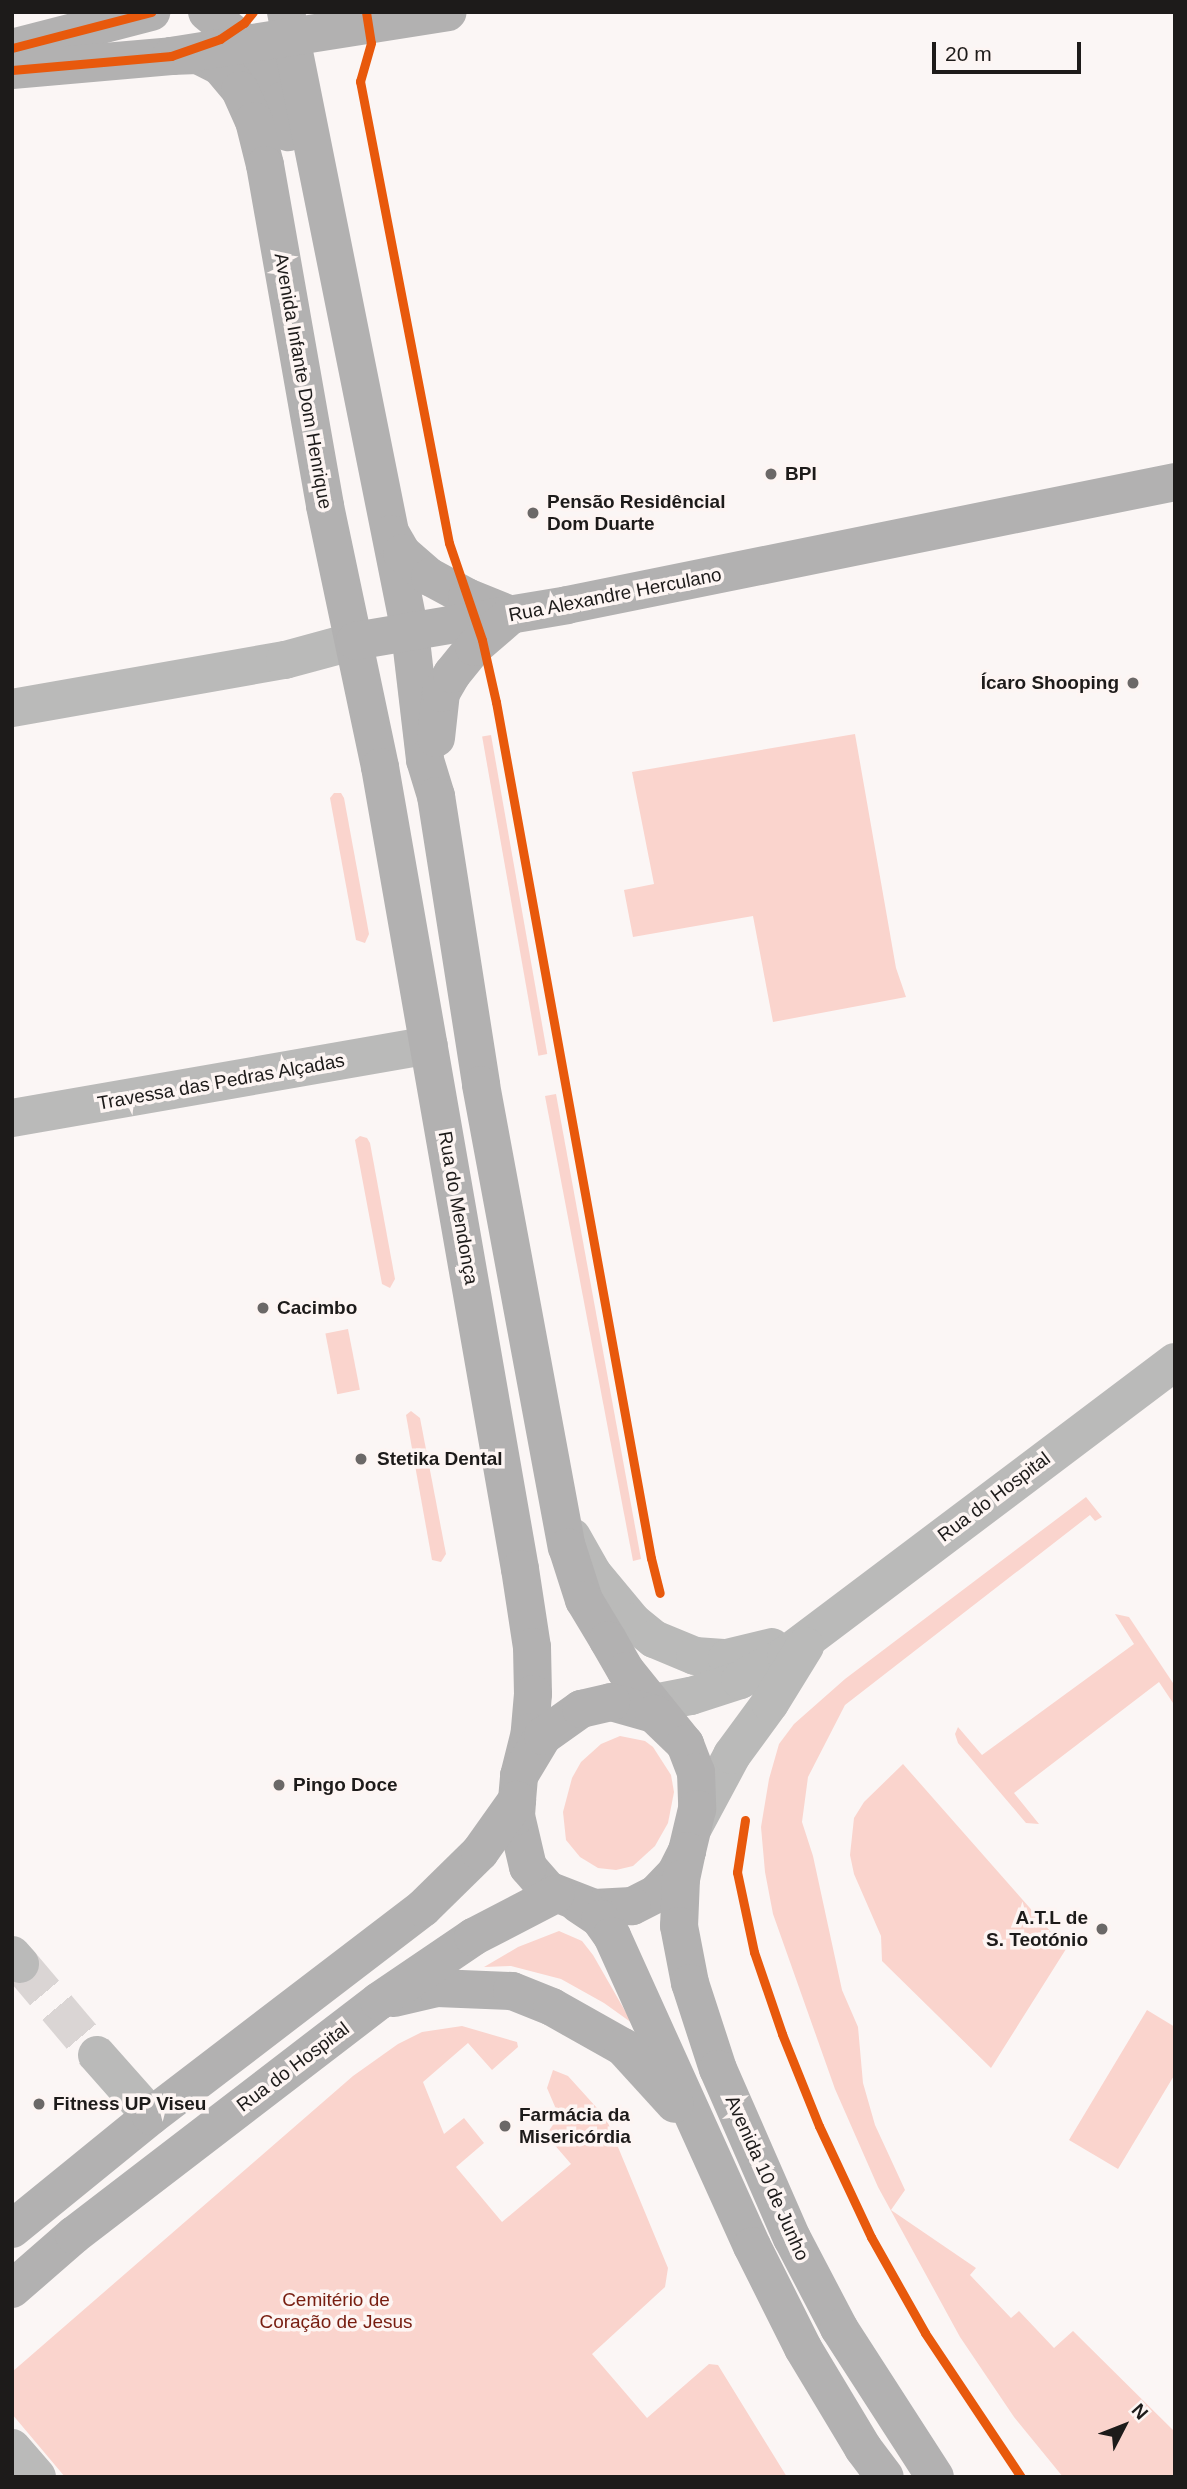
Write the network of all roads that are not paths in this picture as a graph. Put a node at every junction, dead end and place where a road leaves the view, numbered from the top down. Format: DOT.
graph roads {
  1 [pos="151,12"];
  2 [pos="448,12"];
  3 [pos="256,27"];
  4 [pos="350,28"];
  5 [pos="12,48"];
  6 [pos="171,56"];
  7 [pos="12,70"];
  8 [pos="298,75"];
  9 [pos="254,121"];
  10 [pos="289,301"];
  11 [pos="362,389"];
  12 [pos="1175,482"];
  13 [pos="390,533"];
  14 [pos="511,615"];
  15 [pos="410,632"];
  16 [pos="355,641"];
  17 [pos="12,708"];
  18 [pos="436,796"];
  19 [pos="429,1045"];
  20 [pos="12,1118"];
  21 [pos="1175,1362"];
  22 [pos="561,1516"];
  23 [pos="813,1632"];
  24 [pos="639,1703"];
  25 [pos="518,1788"];
  26 [pos="691,1839"];
  27 [pos="567,1899"];
  28 [pos="379,2001"];
  29 [pos="97,2055"];
  30 [pos="139,2126"];
  31 [pos="706,2145"];
  32 [pos="12,2208"];
  33 [pos="12,2229"];
  34 [pos="12,2289"];
  35 [pos="12,2448"];
  36 [pos="37,2477"];
  37 [pos="885,2477"];
  38 [pos="935,2477"];
  1 -- 5 [label="main road"];
  2 -- 4 [label="main road"];
  3 -- 4 [label="main road"];
  3 -- 6 [label="main road"];
  3 -- 8 [label="main road, Avenida Infante Dom Henrique"];
  3 -- 9 [label="main road"];
  3 -- 11 [label="main road, Avenida Infante Dom Henrique"];
  4 -- 8 [label="main road"];
  6 -- 7 [label="main road"];
  6 -- 9 [label="main road, Avenida Infante Dom Henrique"];
  8 -- 11 [label="main road, Avenida Infante Dom Henrique"];
  9 -- 10 [label="main road, Avenida Infante Dom Henrique"];
  10 -- 15 [label="main road"];
  10 -- 16 [label="main road, Avenida Infante Dom Henrique"];
  11 -- 13 [label="main road, Avenida Infante Dom Henrique"];
  12 -- 14 [label="main road, Rua Alexandre Herculano"];
  13 -- 14 [label="main road"];
  13 -- 15 [label="main road, Avenida Infante Dom Henrique"];
  14 -- 15 [label="main road, Rua Alexandre Herculano"];
  14 -- 18 [label="main road"];
  15 -- 16 [label="main road, Rua Alexandre Herculano"];
  15 -- 18 [label="main road"];
  16 -- 17 [label="street, Rua Alexandre Herculano"];
  16 -- 19 [label="main road, Rua do Mendonça"];
  18 -- 22 [label="main road"];
  19 -- 20 [label="street, Travessa das Pedras Alçadas"];
  19 -- 25 [label="main road, Rua do Mendonça"];
  21 -- 23 [label="street, Rua do Hospital"];
  22 -- 23 [label="street"];
  22 -- 24 [label="main road"];
  23 -- 24 [label="street, Rua do Hospital"];
  23 -- 26 [label="street, Rua do Hospital"];
  24 -- 25 [label="main road"];
  24 -- 26 [label="main road"];
  25 -- 27 [label="main road"];
  25 -- 30 [label="main road"];
  26 -- 27 [label="main road"];
  26 -- 38 [label="main road, Avenida 10 de Junho"];
  27 -- 28 [label="main road, Rua do Hospital"];
  27 -- 31 [label="main road, Avenida 10 de Junho"];
  28 -- 31 [label="main road"];
  28 -- 34 [label="main road, Rua do Hospital"];
  29 -- 30 [label="street"];
  30 -- 32 [label="main road"];
  30 -- 33 [label="main road"];
  31 -- 37 [label="main road, Avenida 10 de Junho"];
  35 -- 36 [label="street"];
}
